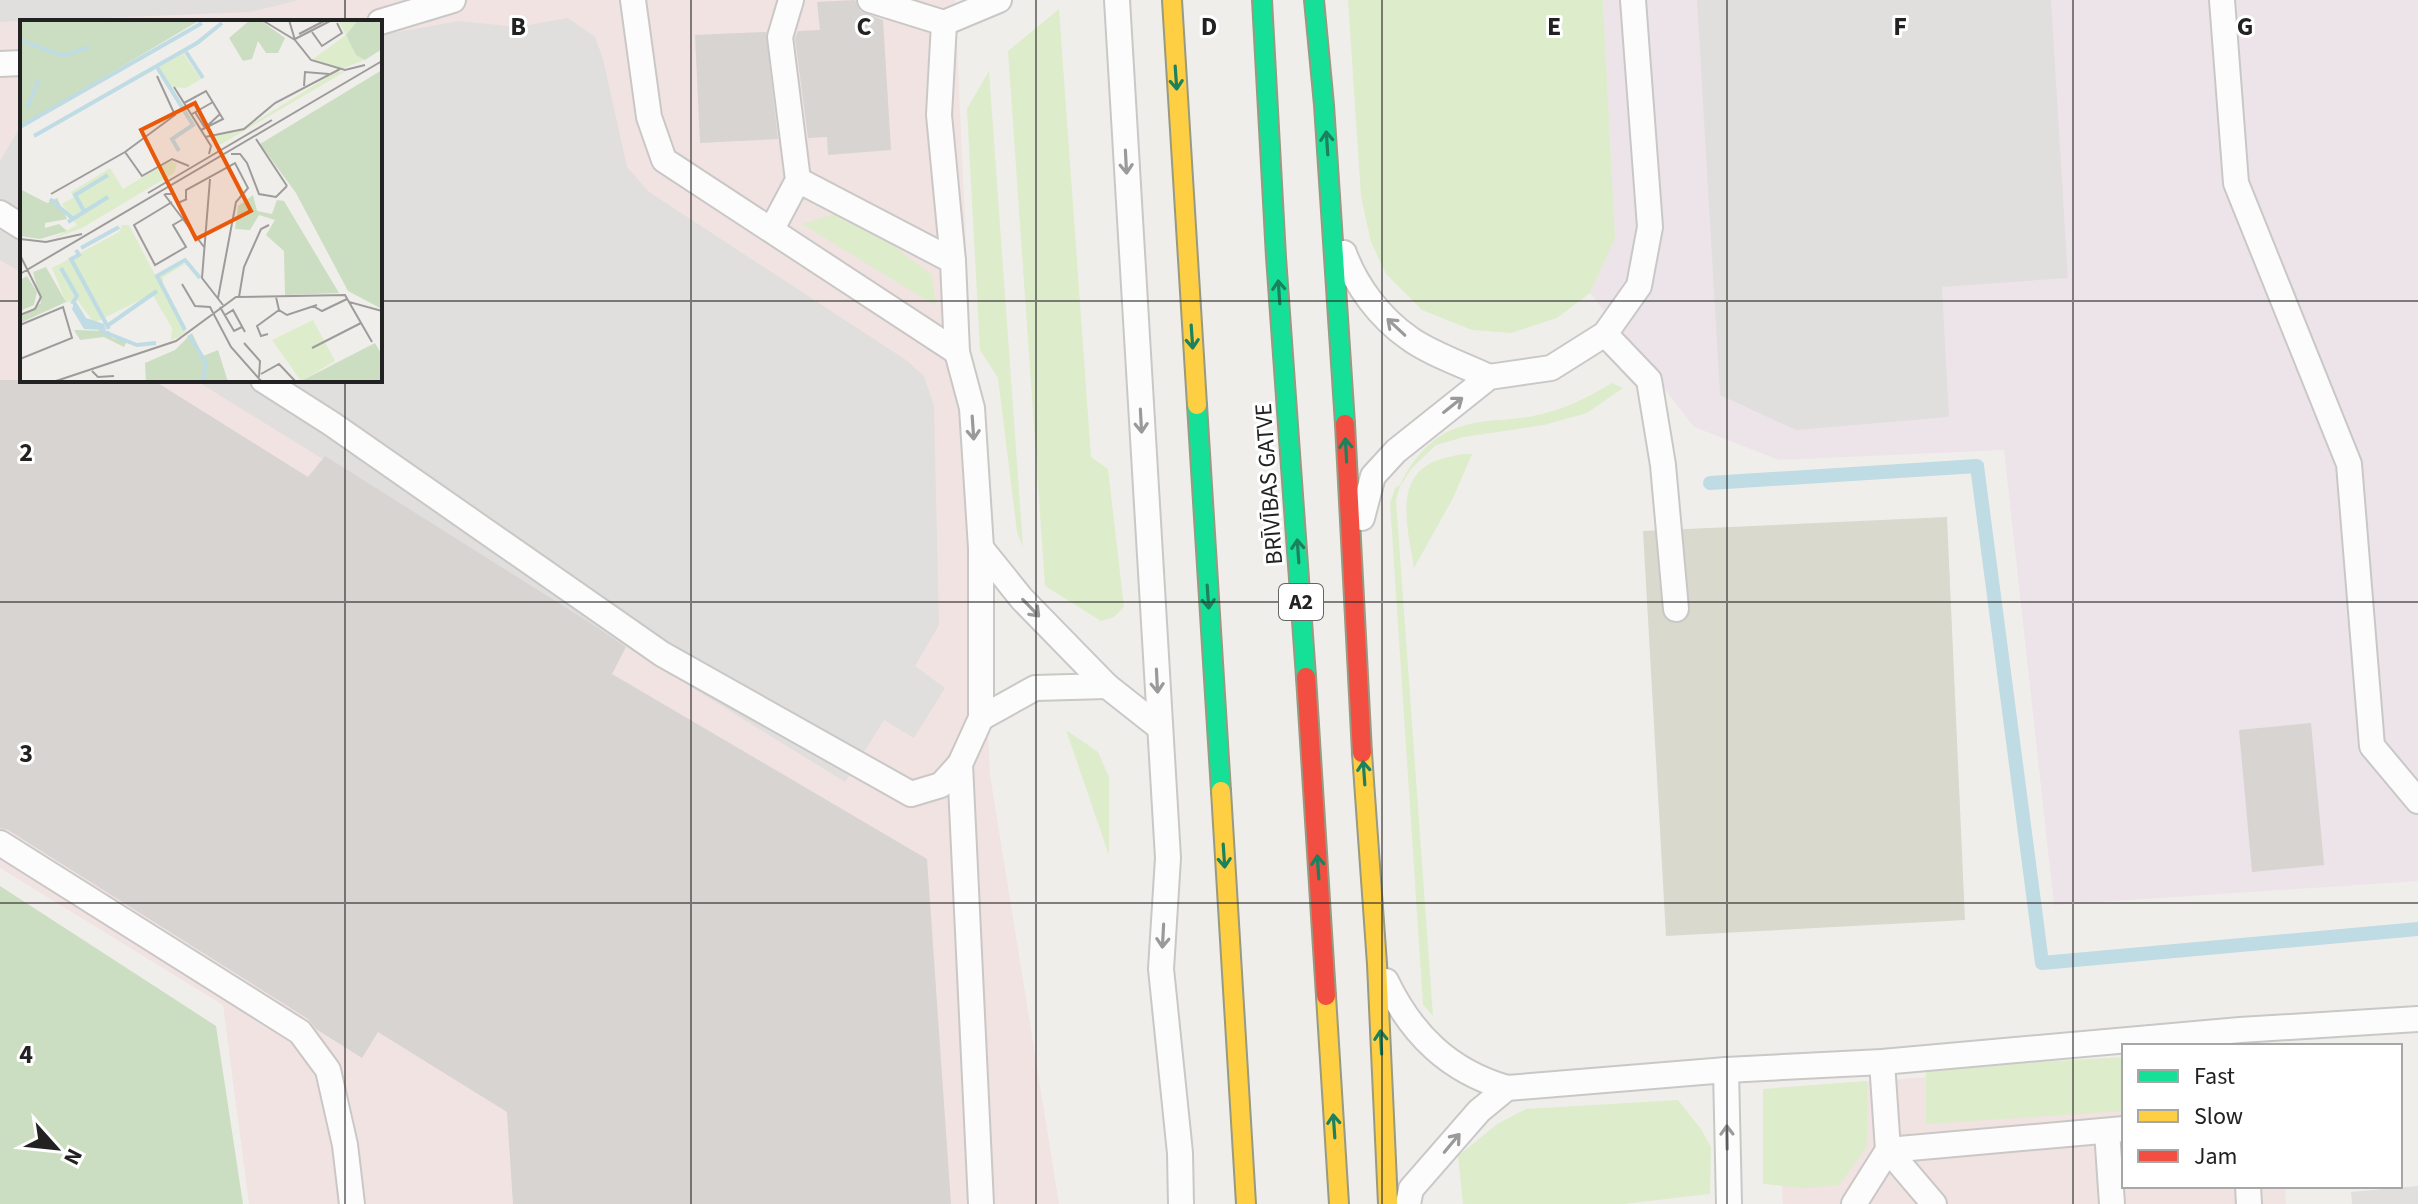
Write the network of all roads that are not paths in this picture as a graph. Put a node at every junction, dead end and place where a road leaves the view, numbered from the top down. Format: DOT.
graph roads {
  1 [pos="453,0"];
  2 [pos="633,0"];
  3 [pos="791,0"];
  4 [pos="870,0"];
  5 [pos="999,0"];
  6 [pos="1117,0"];
  7 [pos="1172,0"];
  8 [pos="1262,0"];
  9 [pos="1314,0"];
  10 [pos="1633,0"];
  11 [pos="2222,0"];
  12 [pos="382,21"];
  13 [pos="944,23"];
  14 [pos="20,63"];
  15 [pos="0,64"];
  16 [pos="798,180"];
  17 [pos="0,213"];
  18 [pos="1332,221"];
  19 [pos="20,226"];
  20 [pos="772,229"];
  21 [pos="953,261"];
  22 [pos="1605,334"];
  23 [pos="957,352"];
  24 [pos="1489,377"];
  25 [pos="266,382"];
  26 [pos="981,548"];
  27 [pos="1352,556"];
  28 [pos="1676,609"];
  29 [pos="1107,686"];
  30 [pos="981,718"];
  31 [pos="1159,727"];
  32 [pos="960,764"];
  33 [pos="2418,801"];
  34 [pos="0,843"];
  35 [pos="1377,964"];
  36 [pos="2418,1019"];
  37 [pos="2240,1038"];
  38 [pos="2150,1044"];
  39 [pos="2122,1046"];
  40 [pos="1882,1062"];
  41 [pos="1726,1070"];
  42 [pos="1507,1088"];
  43 [pos="2116,1130"];
  44 [pos="1888,1150"];
  45 [pos="352,1204"];
  46 [pos="981,1204"];
  47 [pos="1181,1204"];
  48 [pos="1246,1204"];
  49 [pos="1339,1204"];
  50 [pos="1388,1204"];
  51 [pos="1408,1204"];
  52 [pos="1729,1204"];
  53 [pos="1854,1204"];
  54 [pos="1934,1204"];
  55 [pos="2112,1204"];
  1 -- 12 [label="lane"];
  2 -- 20 [label="lane"];
  3 -- 16 [label="lane"];
  4 -- 13 [label="lane"];
  5 -- 13 [label="lane"];
  6 -- 31 [label="lane, one-way"];
  7 -- 48 [label="main road, one-way"];
  49 -- 8 [label="main road, BRĪVĪBAS GATVE / A2, one-way"];
  18 -- 9 [label="main road, one-way"];
  10 -- 22 [label="lane"];
  11 -- 33 [label="lane"];
  13 -- 21 [label="lane"];
  14 -- 15 [label="lane"];
  16 -- 20 [label="lane"];
  16 -- 21 [label="lane"];
  17 -- 19 [label="lane"];
  24 -- 18 [label="lane, one-way"];
  27 -- 18 [label="main road, one-way"];
  20 -- 23 [label="lane"];
  21 -- 23 [label="lane"];
  22 -- 24 [label="lane"];
  22 -- 28 [label="lane"];
  23 -- 26 [label="lane, one-way"];
  27 -- 24 [label="lane, one-way"];
  25 -- 32 [label="lane"];
  26 -- 29 [label="lane, one-way"];
  26 -- 30 [label="lane"];
  35 -- 27 [label="main road, one-way"];
  29 -- 30 [label="lane"];
  29 -- 31 [label="lane"];
  30 -- 32 [label="lane"];
  31 -- 47 [label="lane, one-way"];
  32 -- 46 [label="lane"];
  34 -- 45 [label="lane"];
  35 -- 42 [label="lane"];
  50 -- 35 [label="main road, one-way"];
  36 -- 37 [label="lane"];
  37 -- 38 [label="lane"];
  39 -- 40 [label="lane"];
  40 -- 41 [label="lane"];
  40 -- 44 [label="lane"];
  41 -- 42 [label="lane"];
  52 -- 41 [label="lane, one-way"];
  51 -- 42 [label="lane, one-way"];
  43 -- 44 [label="lane"];
  43 -- 55 [label="lane"];
  44 -- 53 [label="lane"];
  44 -- 54 [label="lane"];
}
